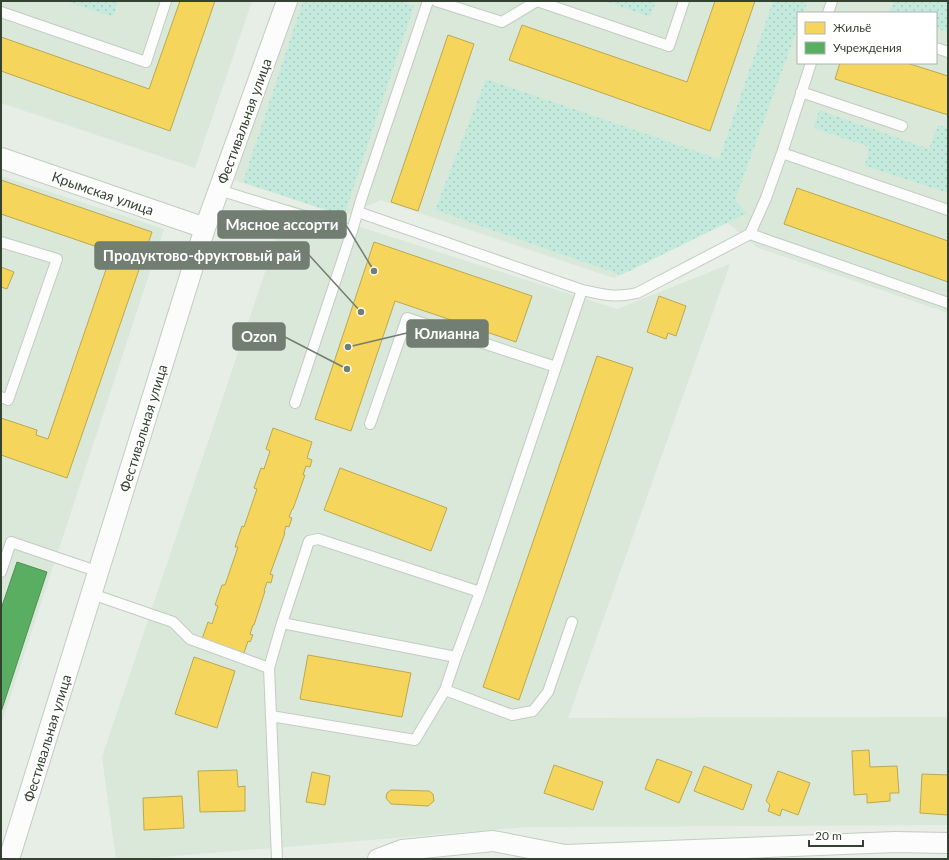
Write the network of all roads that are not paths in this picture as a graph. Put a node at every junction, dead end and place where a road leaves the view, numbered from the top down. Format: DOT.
graph roads {
  1 [pos="166,1"];
  2 [pos="287,1"];
  3 [pos="428,1"];
  4 [pos="436,1"];
  5 [pos="537,1"];
  6 [pos="684,1"];
  7 [pos="832,1"];
  8 [pos="1,12"];
  9 [pos="829,12"];
  10 [pos="937,48"];
  11 [pos="948,52"];
  12 [pos="811,64"];
  13 [pos="801,92"];
  14 [pos="902,126"];
  15 [pos="782,153"];
  16 [pos="1,158"];
  17 [pos="219,190"];
  18 [pos="948,210"];
  19 [pos="358,212"];
  20 [pos="205,228"];
  21 [pos="352,231"];
  22 [pos="750,234"];
  23 [pos="1,242"];
  24 [pos="582,290"];
  25 [pos="948,303"];
  26 [pos="556,367"];
  27 [pos="1,397"];
  28 [pos="294,403"];
  29 [pos="370,424"];
  30 [pos="1,572"];
  31 [pos="99,572"];
  32 [pos="480,592"];
  33 [pos="92,594"];
  34 [pos="572,622"];
  35 [pos="282,623"];
  36 [pos="456,657"];
  37 [pos="269,668"];
  38 [pos="445,690"];
  39 [pos="271,716"];
  40 [pos="948,843"];
  41 [pos="589,856"];
  42 [pos="9,859"];
  43 [pos="277,859"];
  44 [pos="378,859"];
  1 -- 8 [label="lane"];
  2 -- 17 [label="street, Фестивальная улица"];
  3 -- 19 [label="lane"];
  4 -- 5 [label="lane"];
  5 -- 6 [label="lane"];
  7 -- 9 [label="lane"];
  10 -- 11 [label="lane"];
  12 -- 13 [label="lane"];
  13 -- 14 [label="lane"];
  13 -- 15 [label="lane"];
  15 -- 18 [label="lane"];
  15 -- 22 [label="lane"];
  16 -- 20 [label="street, Крымская улица"];
  17 -- 20 [label="street, Фестивальная улица"];
  17 -- 21 [label="lane"];
  19 -- 21 [label="lane"];
  19 -- 24 [label="lane"];
  20 -- 31 [label="street, Фестивальная улица"];
  21 -- 28 [label="lane"];
  22 -- 24 [label="lane"];
  22 -- 25 [label="lane"];
  23 -- 27 [label="lane"];
  24 -- 26 [label="lane"];
  26 -- 29 [label="lane"];
  26 -- 32 [label="lane"];
  30 -- 31 [label="lane"];
  31 -- 33 [label="street, Фестивальная улица"];
  32 -- 35 [label="lane"];
  32 -- 36 [label="lane"];
  33 -- 37 [label="lane"];
  33 -- 42 [label="street, Фестивальная улица"];
  34 -- 38 [label="lane"];
  35 -- 36 [label="lane"];
  35 -- 37 [label="lane"];
  36 -- 38 [label="lane"];
  37 -- 39 [label="lane"];
  38 -- 39 [label="lane"];
  39 -- 43 [label="lane"];
  40 -- 41 [label="street"];
  41 -- 44 [label="street"];
}
